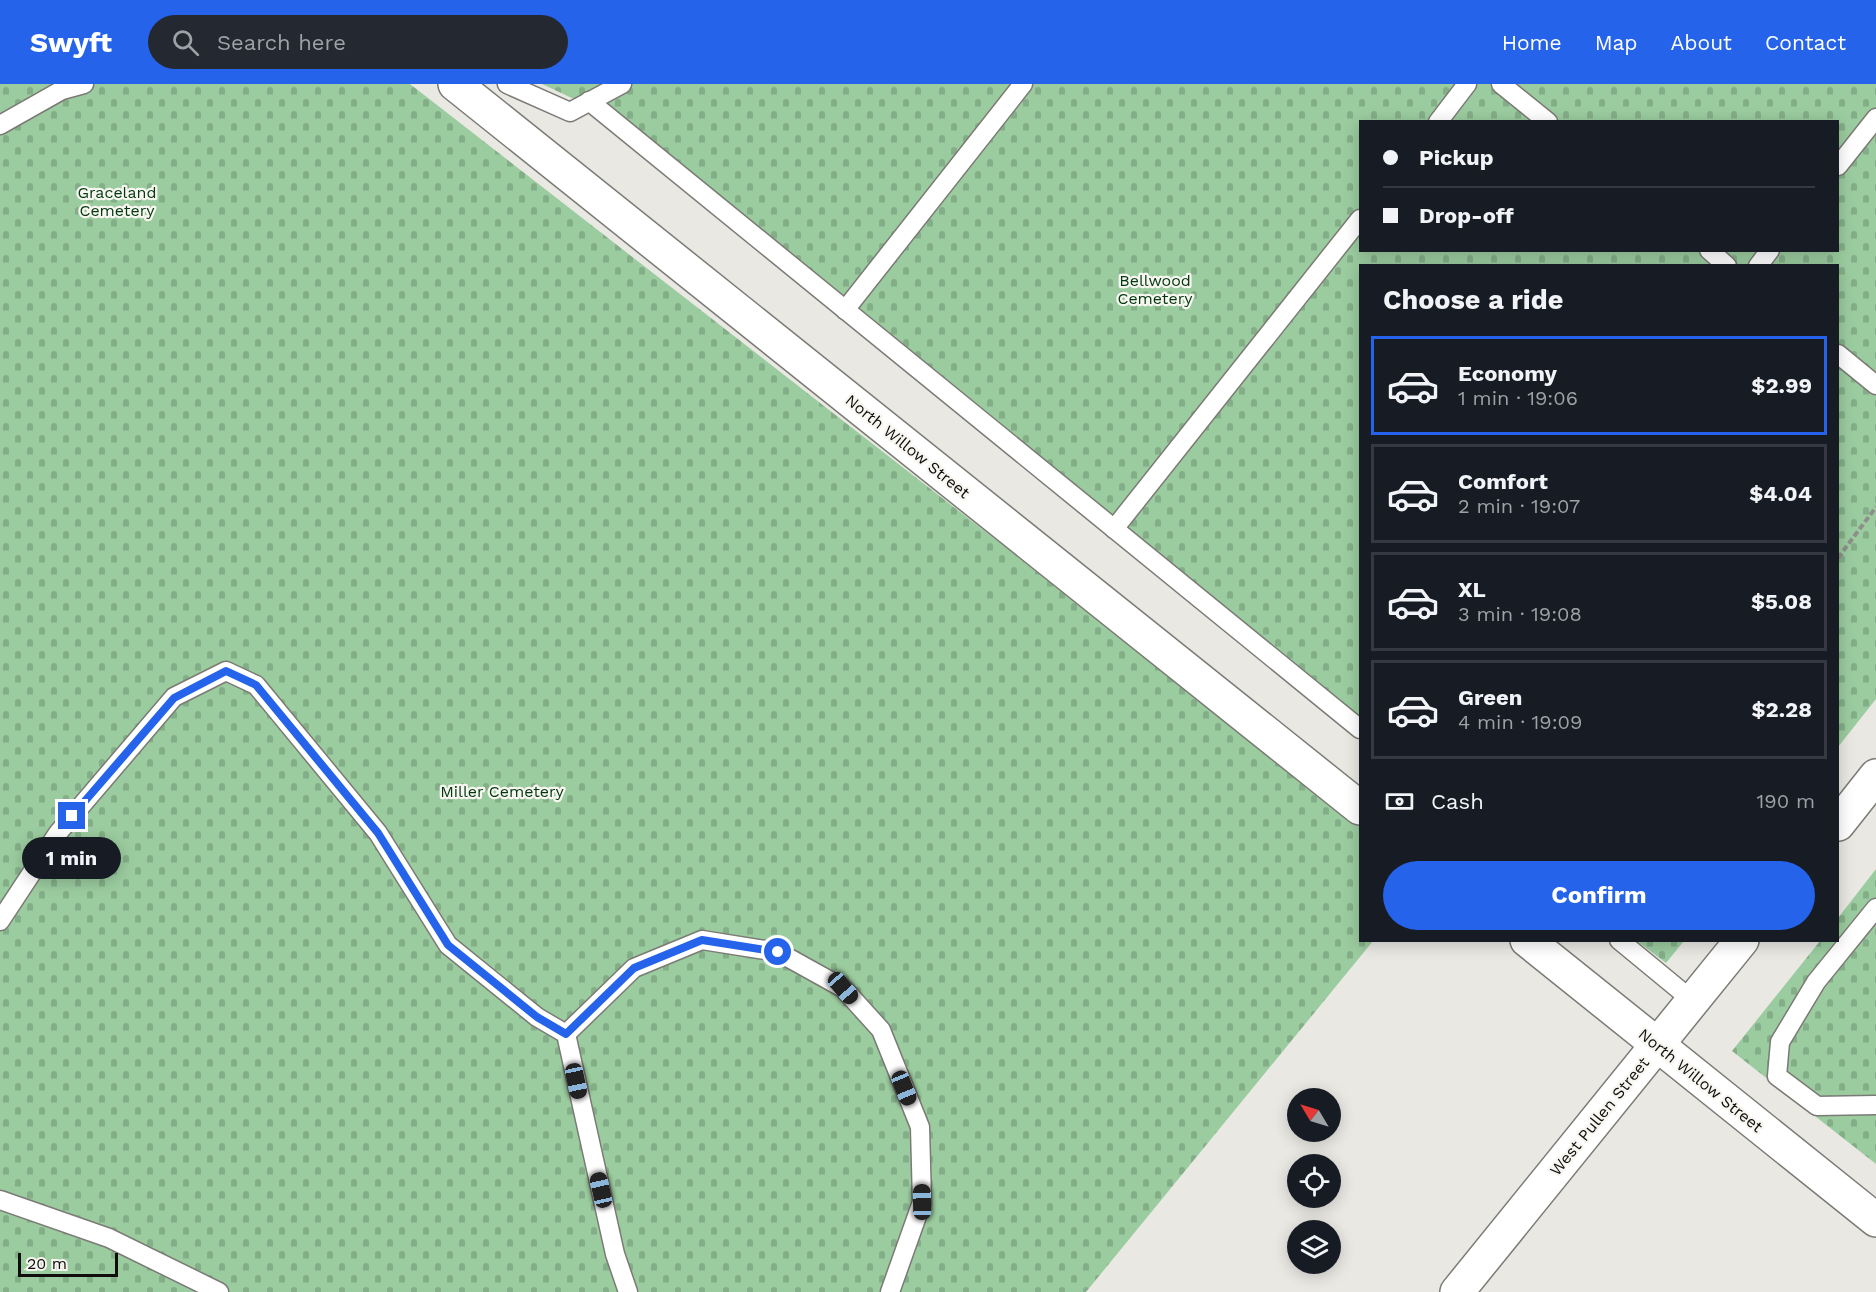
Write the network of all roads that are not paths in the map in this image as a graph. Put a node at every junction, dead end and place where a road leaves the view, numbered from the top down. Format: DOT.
graph roads {
  1 [pos="84,84"];
  2 [pos="455,84"];
  3 [pos="507,84"];
  4 [pos="622,84"];
  5 [pos="1023,84"];
  6 [pos="1467,84"];
  7 [pos="1501,84"];
  8 [pos="589,101"];
  9 [pos="1876,118"];
  10 [pos="1440,120"];
  11 [pos="1546,120"];
  12 [pos="0,125"];
  13 [pos="1839,165"];
  14 [pos="1359,220"];
  15 [pos="1711,252"];
  16 [pos="1725,264"];
  17 [pos="845,310"];
  18 [pos="1839,355"];
  19 [pos="1876,385"];
  20 [pos="1114,529"];
  21 [pos="1359,728"];
  22 [pos="1876,776"];
  23 [pos="1359,807"];
  24 [pos="1839,823"];
  25 [pos="1876,908"];
  26 [pos="0,921"];
  27 [pos="1529,942"];
  28 [pos="1621,942"];
  29 [pos="1740,942"];
  30 [pos="1693,1000"];
  31 [pos="566,1034"];
  32 [pos="1657,1045"];
  33 [pos="1876,1105"];
  34 [pos="0,1200"];
  35 [pos="1876,1220"];
  36 [pos="219,1292"];
  37 [pos="628,1292"];
  38 [pos="890,1292"];
  39 [pos="1457,1292"];
  1 -- 12 [label="lane"];
  2 -- 23 [label="street, North Willow Street"];
  3 -- 8 [label="lane"];
  4 -- 8 [label="lane"];
  5 -- 17 [label="lane"];
  6 -- 10 [label="lane"];
  7 -- 11 [label="lane"];
  8 -- 17 [label="lane"];
  9 -- 13 [label="lane"];
  14 -- 20 [label="lane"];
  15 -- 16 [label="lane"];
  17 -- 20 [label="lane"];
  18 -- 19 [label="lane"];
  20 -- 21 [label="lane"];
  22 -- 24 [label="street"];
  25 -- 33 [label="lane"];
  26 -- 31 [label="lane"];
  27 -- 32 [label="street, North Willow Street"];
  28 -- 30 [label="lane"];
  29 -- 30 [label="street, West Pullen Street"];
  30 -- 32 [label="street, West Pullen Street"];
  31 -- 37 [label="lane"];
  31 -- 38 [label="lane"];
  32 -- 35 [label="street, North Willow Street"];
  32 -- 39 [label="street, West Pullen Street"];
  34 -- 36 [label="lane"];
}
